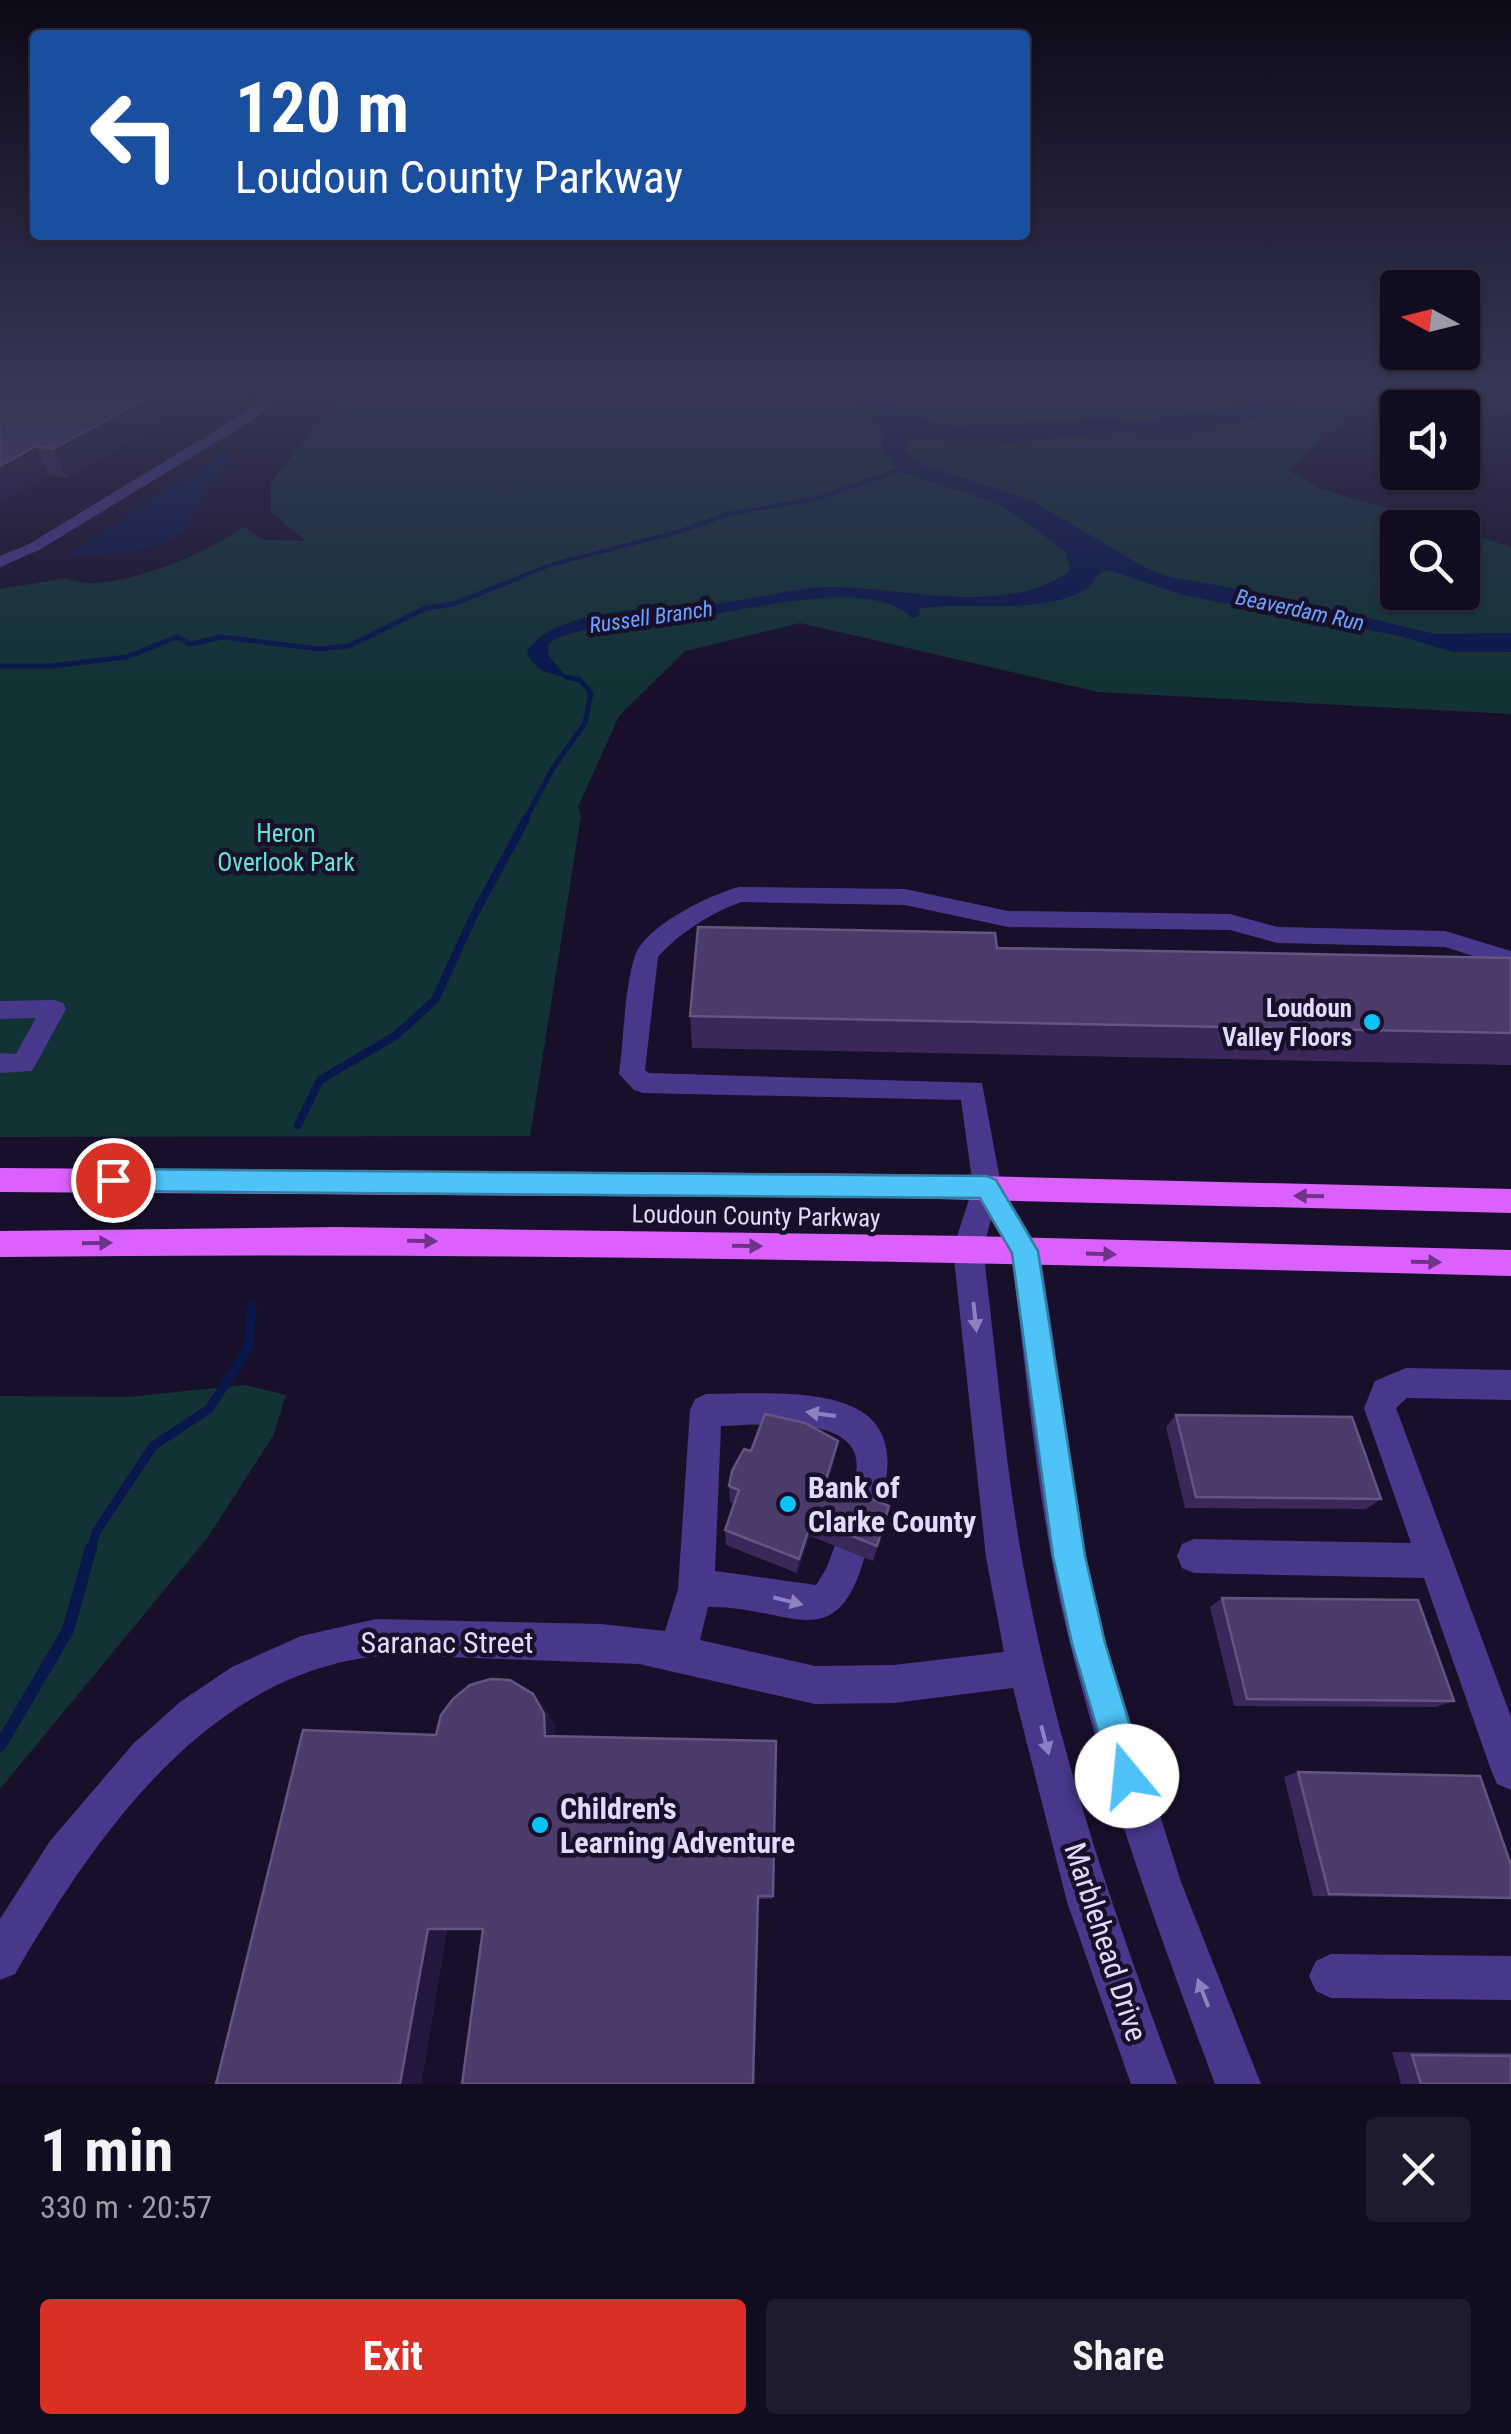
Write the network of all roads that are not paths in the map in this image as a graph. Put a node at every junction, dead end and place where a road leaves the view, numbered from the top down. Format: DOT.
graph roads {
  1 [pos="136,485"];
  2 [pos="0,562"];
  3 [pos="1511,960"];
  4 [pos="0,1010"];
  5 [pos="0,1064"];
  6 [pos="0,1180"];
  7 [pos="987,1187"];
  8 [pos="1511,1201"];
  9 [pos="0,1244"];
  10 [pos="968,1249"];
  11 [pos="1025,1251"];
  12 [pos="1511,1263"];
  13 [pos="1511,1385"];
  14 [pos="860,1512"];
  15 [pos="849,1552"];
  16 [pos="1194,1556"];
  17 [pos="1435,1560"];
  18 [pos="696,1589"];
  19 [pos="678,1652"];
  20 [pos="1026,1668"];
  21 [pos="1511,1770"];
  22 [pos="0,1960"];
  23 [pos="1331,1976"];
  24 [pos="1511,1978"];
  25 [pos="1154,2084"];
  26 [pos="1238,2084"];
  1 -- 2 [label="street"];
  3 -- 7 [label="street"];
  4 -- 5 [label="street"];
  6 -- 7 [label="main road, Loudoun County Parkway"];
  8 -- 7 [label="main road, Loudoun County Parkway, one-way"];
  7 -- 10 [label="street, Marblehead Drive"];
  7 -- 11 [label="street"];
  9 -- 10 [label="main road, Loudoun County Parkway, one-way"];
  10 -- 11 [label="main road, Loudoun County Parkway"];
  10 -- 20 [label="street, Marblehead Drive, one-way"];
  11 -- 12 [label="main road, Loudoun County Parkway, one-way"];
  26 -- 11 [label="street, one-way"];
  13 -- 17 [label="street"];
  14 -- 18 [label="street, one-way"];
  18 -- 15 [label="street, one-way"];
  16 -- 17 [label="street"];
  17 -- 21 [label="street"];
  18 -- 19 [label="street"];
  19 -- 20 [label="street, Saranac Street"];
  19 -- 22 [label="street, Saranac Street"];
  20 -- 25 [label="street, Marblehead Drive, one-way"];
  23 -- 24 [label="street"];
}
